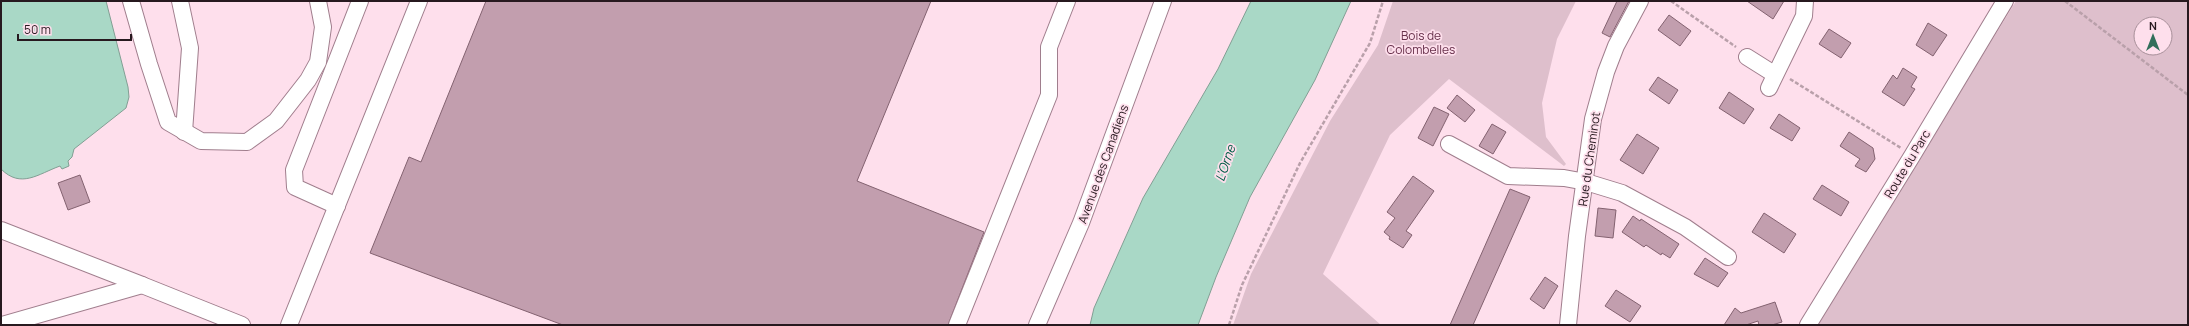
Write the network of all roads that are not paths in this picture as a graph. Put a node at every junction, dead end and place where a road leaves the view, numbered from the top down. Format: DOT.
graph roads {
  1 [pos="131,1"];
  2 [pos="180,1"];
  3 [pos="318,1"];
  4 [pos="360,1"];
  5 [pos="418,1"];
  6 [pos="1067,1"];
  7 [pos="1164,1"];
  8 [pos="1640,1"];
  9 [pos="1805,1"];
  10 [pos="2005,1"];
  11 [pos="1747,57"];
  12 [pos="318,62"];
  13 [pos="334,69"];
  14 [pos="184,132"];
  15 [pos="1449,144"];
  16 [pos="1586,182"];
  17 [pos="337,206"];
  18 [pos="1,230"];
  19 [pos="1728,257"];
  20 [pos="142,285"];
  21 [pos="2,325"];
  22 [pos="242,325"];
  23 [pos="290,325"];
  24 [pos="957,325"];
  25 [pos="1038,325"];
  26 [pos="1568,325"];
  27 [pos="1808,325"];
  1 -- 14 [label="street"];
  2 -- 14 [label="street"];
  3 -- 12 [label="street"];
  4 -- 13 [label="street"];
  5 -- 17 [label="street"];
  6 -- 24 [label="street"];
  7 -- 25 [label="street, Avenue des Canadiens"];
  8 -- 16 [label="street, Rue du Cheminot"];
  9 -- 11 [label="street"];
  10 -- 27 [label="street, Route du Parc"];
  12 -- 13 [label="street"];
  12 -- 14 [label="street"];
  13 -- 17 [label="street"];
  15 -- 16 [label="street"];
  16 -- 19 [label="street"];
  16 -- 26 [label="street, Rue du Cheminot"];
  17 -- 23 [label="street"];
  18 -- 20 [label="street"];
  20 -- 21 [label="street"];
  20 -- 22 [label="street"];
}
